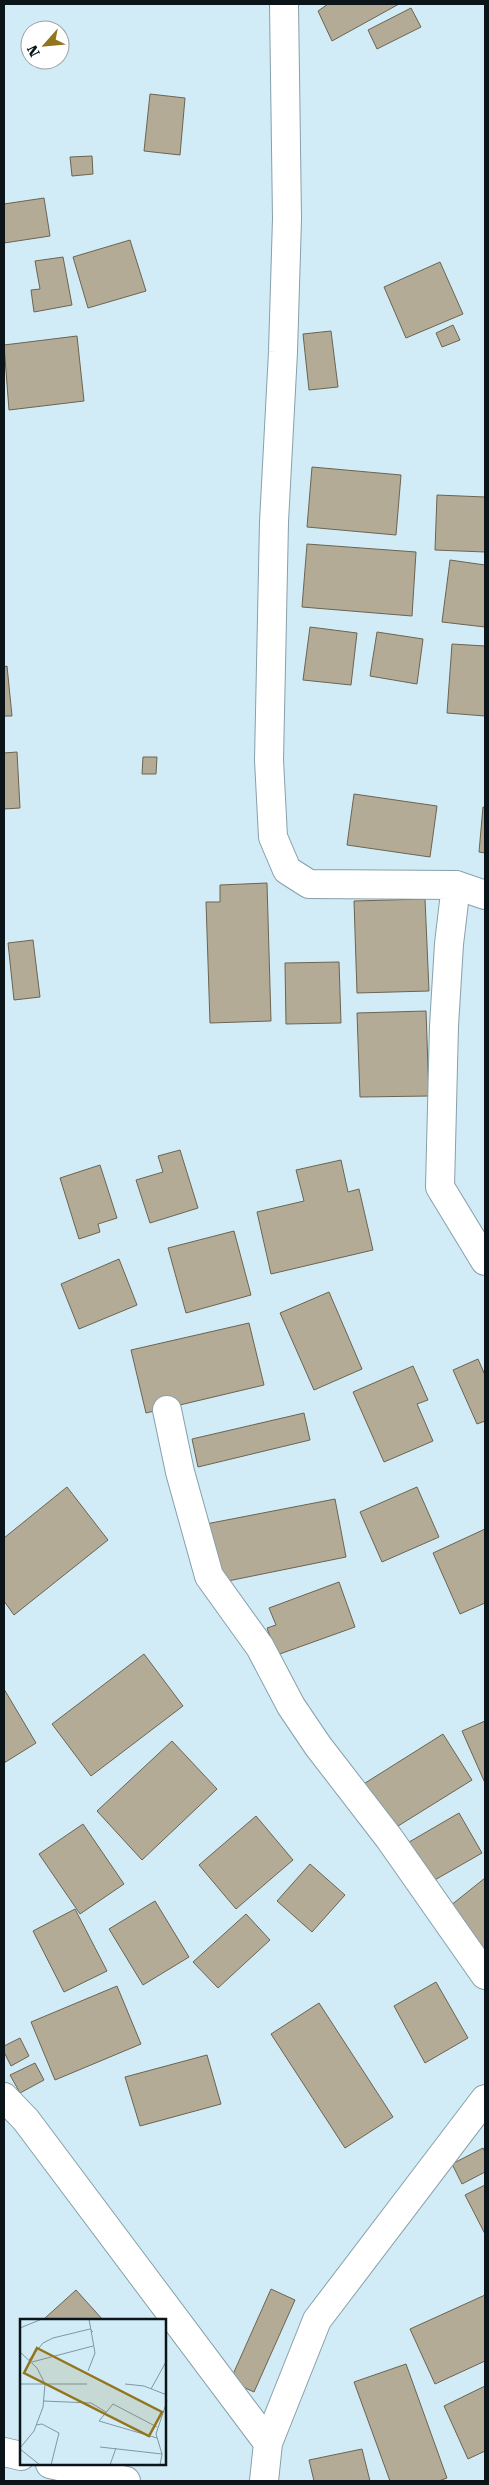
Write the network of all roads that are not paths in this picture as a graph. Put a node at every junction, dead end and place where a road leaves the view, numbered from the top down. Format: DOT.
graph roads {
  1 [pos="284,4"];
  2 [pos="456,885"];
  3 [pos="485,895"];
  4 [pos="485,1261"];
  5 [pos="167,1410"];
  6 [pos="485,1975"];
  7 [pos="4,2097"];
  8 [pos="485,2098"];
  9 [pos="268,2443"];
  10 [pos="4,2452"];
  11 [pos="20,2456"];
  12 [pos="54,2465"];
  13 [pos="126,2481"];
  14 [pos="264,2481"];
  1 -- 2 [label="street"];
  2 -- 3 [label="street"];
  2 -- 4 [label="street"];
  5 -- 6 [label="street"];
  7 -- 9 [label="street"];
  8 -- 9 [label="street"];
  9 -- 14 [label="street"];
  10 -- 11 [label="street"];
  12 -- 13 [label="street"];
}
